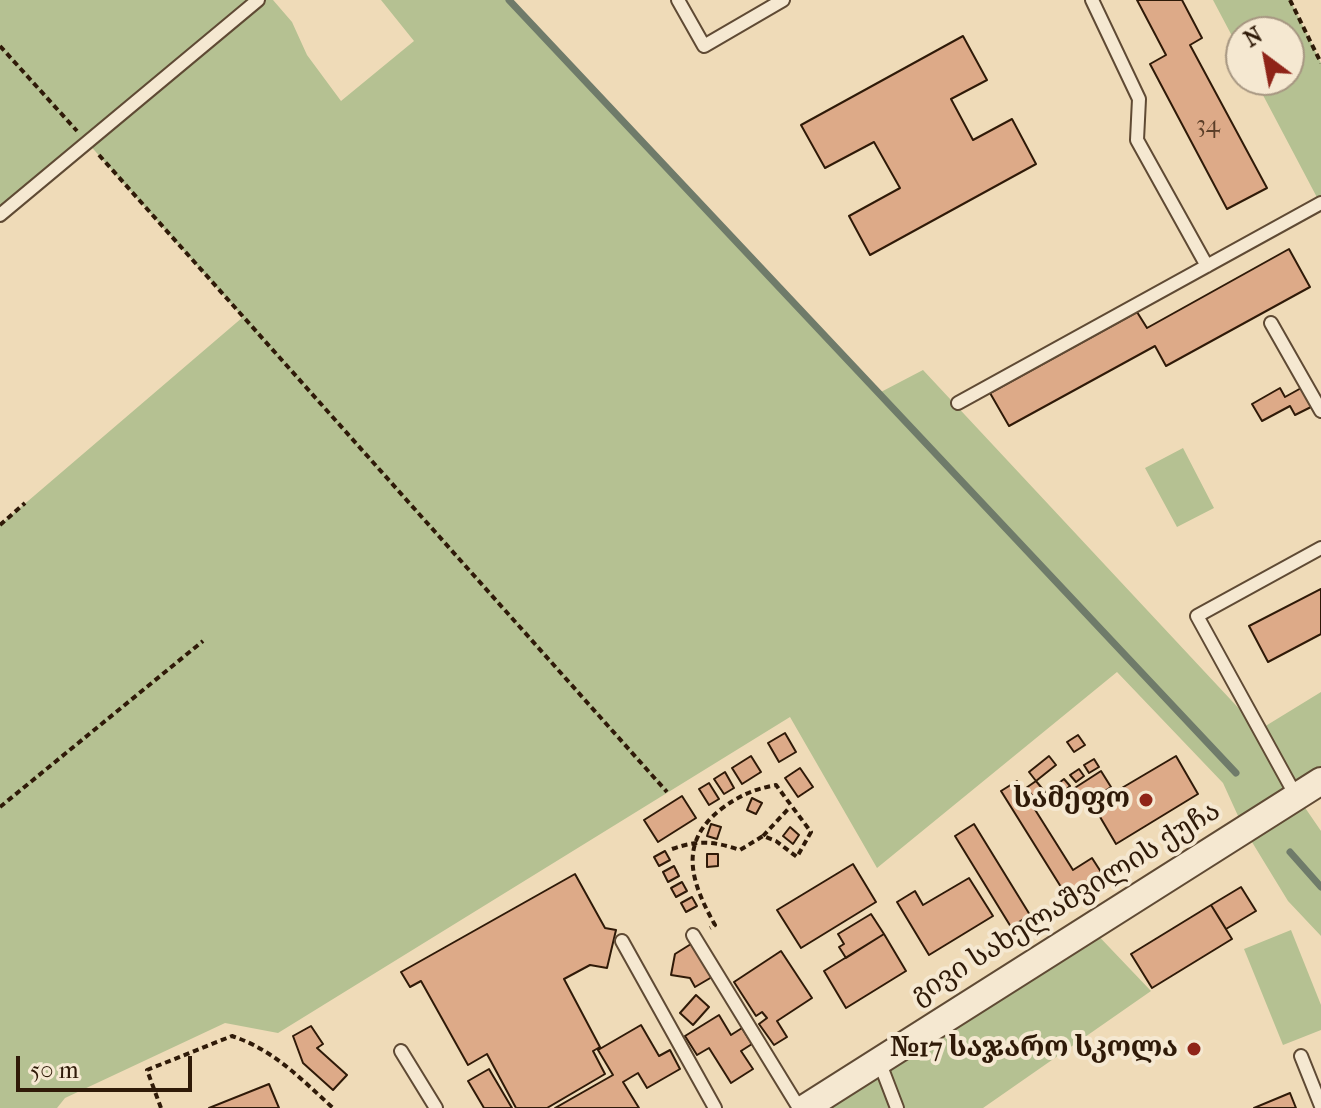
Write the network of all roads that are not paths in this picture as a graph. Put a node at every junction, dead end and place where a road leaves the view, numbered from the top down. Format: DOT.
graph roads {
  1 [pos="258,0"];
  2 [pos="678,0"];
  3 [pos="783,0"];
  4 [pos="1092,0"];
  5 [pos="1321,203"];
  6 [pos="0,215"];
  7 [pos="1207,266"];
  8 [pos="1271,323"];
  9 [pos="958,403"];
  10 [pos="1321,411"];
  11 [pos="1321,548"];
  12 [pos="1321,781"];
  13 [pos="1296,796"];
  14 [pos="693,935"];
  15 [pos="622,941"];
  16 [pos="401,1051"];
  17 [pos="1301,1056"];
  18 [pos="879,1061"];
  19 [pos="1321,1106"];
  20 [pos="436,1108"];
  21 [pos="715,1108"];
  22 [pos="802,1108"];
  23 [pos="897,1108"];
  1 -- 6 [label="lane"];
  2 -- 3 [label="lane"];
  4 -- 7 [label="lane"];
  5 -- 7 [label="lane"];
  7 -- 9 [label="lane"];
  8 -- 10 [label="lane"];
  11 -- 13 [label="lane"];
  12 -- 13 [label="street, გივი სახელაშვილის ქუჩა"];
  13 -- 18 [label="street, გივი სახელაშვილის ქუჩა"];
  14 -- 22 [label="lane"];
  15 -- 21 [label="lane"];
  16 -- 20 [label="lane"];
  17 -- 19 [label="lane"];
  18 -- 22 [label="street, გივი სახელაშვილის ქუჩა"];
  18 -- 23 [label="lane"];
}
